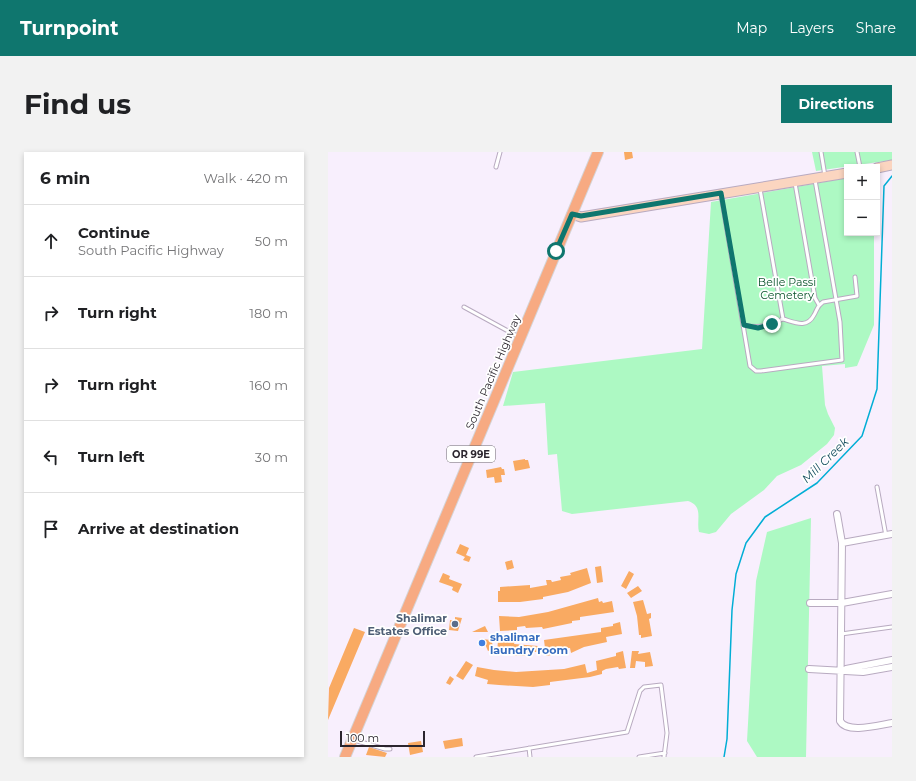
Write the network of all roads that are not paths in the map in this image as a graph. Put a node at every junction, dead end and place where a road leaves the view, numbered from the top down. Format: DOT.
graph roads {
  1 [pos="500,152"];
  2 [pos="598,152"];
  3 [pos="821,152"];
  4 [pos="857,152"];
  5 [pos="859,164"];
  6 [pos="892,165"];
  7 [pos="496,167"];
  8 [pos="880,167"];
  9 [pos="844,173"];
  10 [pos="825,176"];
  11 [pos="814,178"];
  12 [pos="794,181"];
  13 [pos="760,187"];
  14 [pos="721,193"];
  15 [pos="572,214"];
  16 [pos="855,277"];
  17 [pos="836,300"];
  18 [pos="819,304"];
  19 [pos="464,306"];
  20 [pos="783,319"];
  21 [pos="744,325"];
  22 [pos="520,337"];
  23 [pos="877,487"];
  24 [pos="837,514"];
  25 [pos="889,535"];
  26 [pos="842,543"];
  27 [pos="892,594"];
  28 [pos="810,603"];
  29 [pos="842,603"];
  30 [pos="892,627"];
  31 [pos="841,634"];
  32 [pos="892,660"];
  33 [pos="892,667"];
  34 [pos="808,669"];
  35 [pos="841,670"];
  36 [pos="892,723"];
  37 [pos="352,739"];
  38 [pos="529,748"];
  39 [pos="390,749"];
  40 [pos="665,755"];
  41 [pos="345,757"];
  42 [pos="476,757"];
  43 [pos="530,757"];
  44 [pos="639,757"];
  1 -- 7 [label="lane"];
  2 -- 15 [label="main road, South Pacific Highway / OR 99E"];
  3 -- 10 [label="lane"];
  4 -- 5 [label="lane"];
  6 -- 8 [label="street"];
  9 -- 10 [label="street"];
  10 -- 11 [label="street"];
  11 -- 12 [label="street"];
  11 -- 17 [label="lane"];
  12 -- 13 [label="street"];
  12 -- 18 [label="lane"];
  13 -- 14 [label="street"];
  13 -- 20 [label="lane"];
  14 -- 15 [label="street"];
  14 -- 21 [label="lane"];
  15 -- 22 [label="main road, South Pacific Highway / OR 99E"];
  16 -- 17 [label="lane"];
  17 -- 18 [label="lane"];
  17 -- 21 [label="lane"];
  18 -- 20 [label="lane"];
  19 -- 22 [label="lane"];
  20 -- 21 [label="lane"];
  22 -- 37 [label="main road, South Pacific Highway / OR 99E"];
  23 -- 25 [label="lane"];
  24 -- 26 [label="street"];
  25 -- 26 [label="street"];
  26 -- 29 [label="street"];
  27 -- 29 [label="street"];
  28 -- 29 [label="street"];
  29 -- 31 [label="street"];
  30 -- 31 [label="lane"];
  31 -- 35 [label="street"];
  32 -- 35 [label="street"];
  33 -- 35 [label="street"];
  34 -- 35 [label="street"];
  35 -- 36 [label="street"];
  37 -- 39 [label="lane"];
  37 -- 41 [label="main road, South Pacific Highway / OR 99E"];
  38 -- 40 [label="lane"];
  38 -- 42 [label="lane"];
  38 -- 43 [label="lane"];
  40 -- 44 [label="lane"];
}
